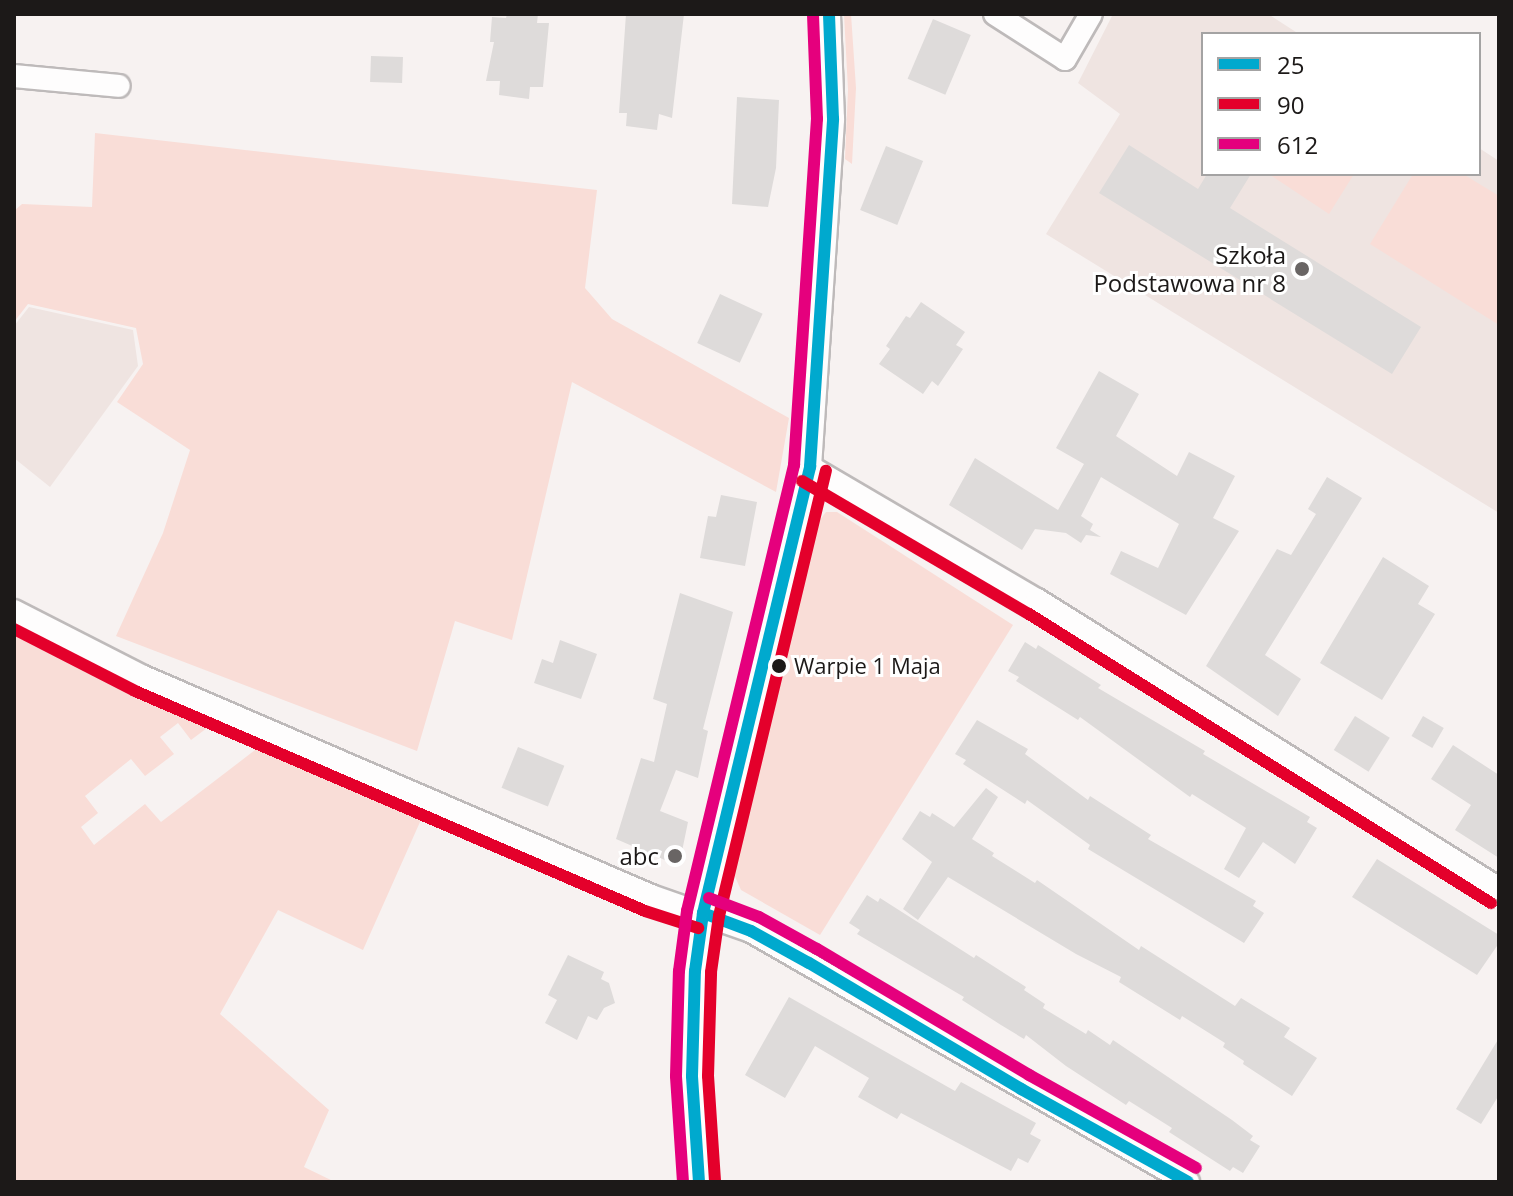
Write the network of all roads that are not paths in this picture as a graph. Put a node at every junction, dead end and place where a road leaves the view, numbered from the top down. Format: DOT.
graph roads {
  1 [pos="829,14"];
  2 [pos="995,14"];
  3 [pos="1091,14"];
  4 [pos="14,76"];
  5 [pos="119,86"];
  6 [pos="810,467"];
  7 [pos="14,611"];
  8 [pos="1499,889"];
  9 [pos="703,913"];
  10 [pos="699,1182"];
  11 [pos="1188,1182"];
  1 -- 6 [label="street"];
  2 -- 3 [label="street"];
  4 -- 5 [label="street"];
  6 -- 8 [label="street"];
  6 -- 9 [label="street"];
  7 -- 9 [label="street"];
  9 -- 10 [label="street"];
  9 -- 11 [label="street"];
}
